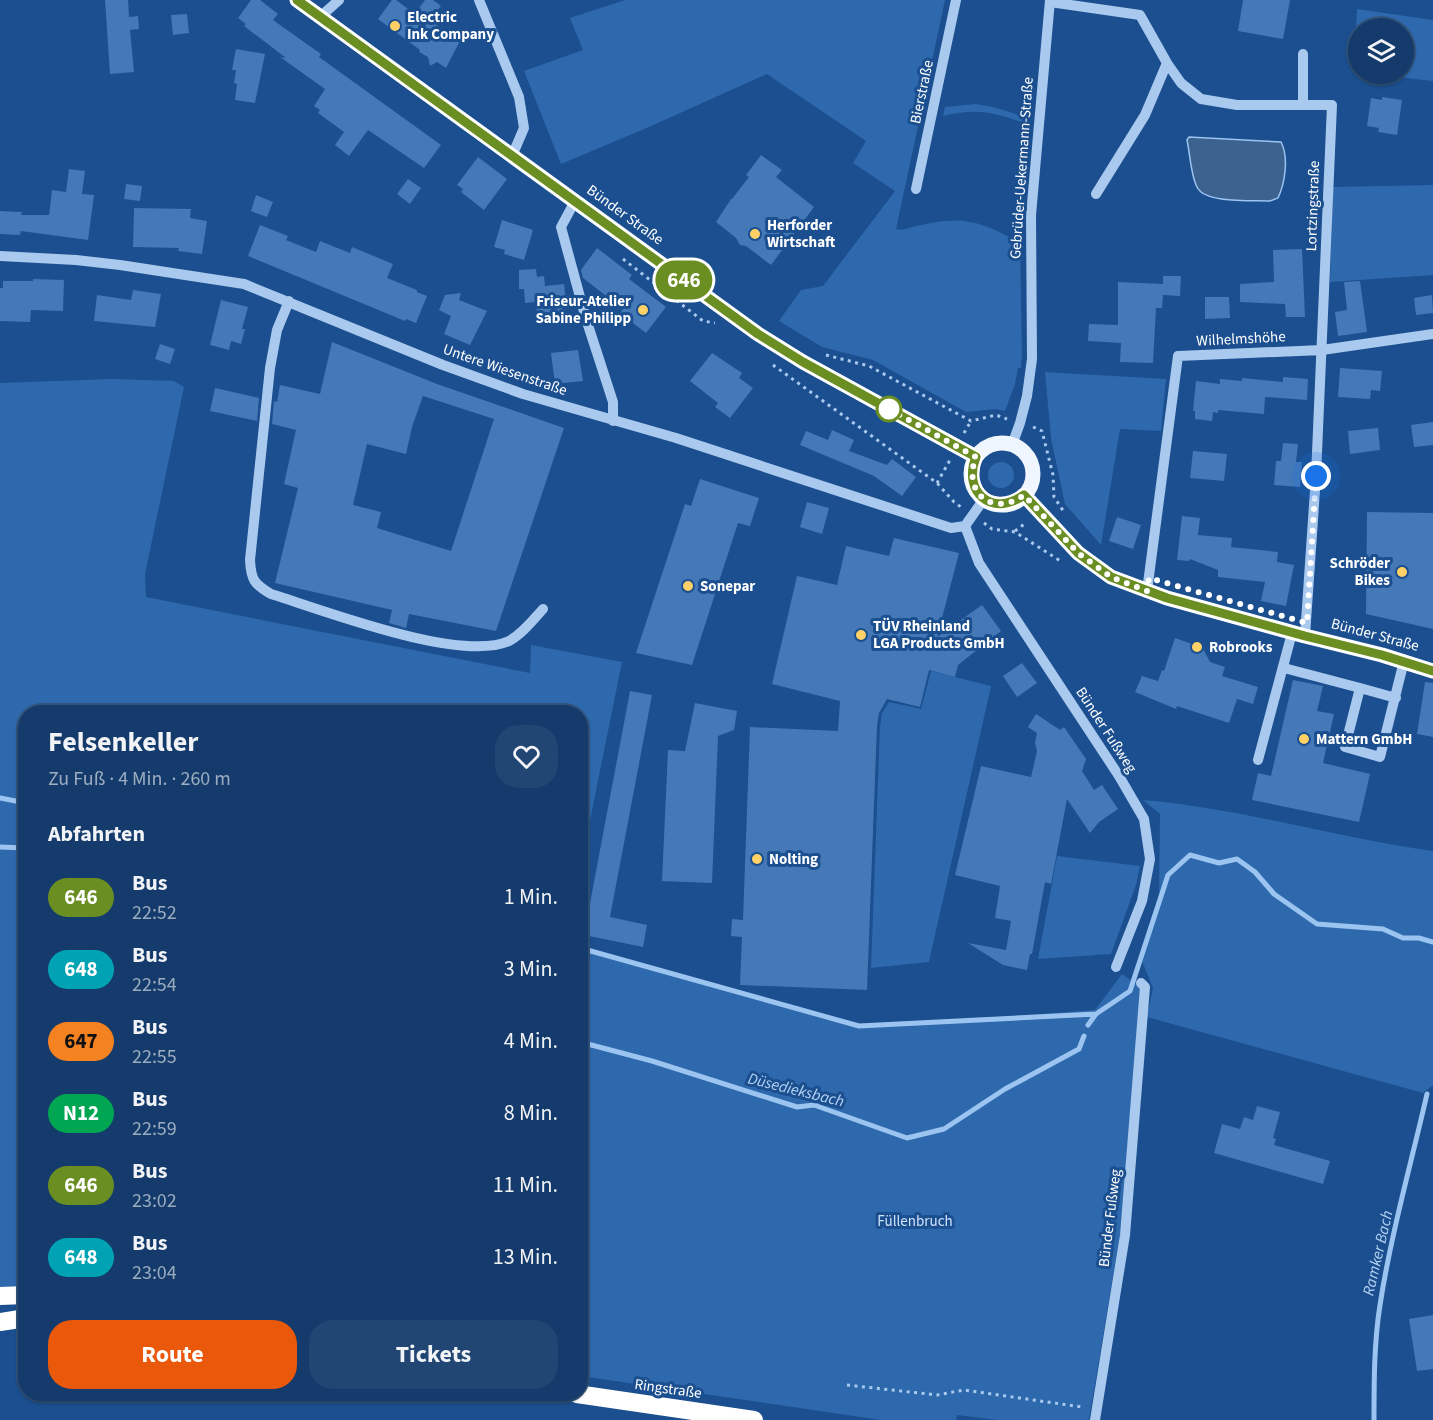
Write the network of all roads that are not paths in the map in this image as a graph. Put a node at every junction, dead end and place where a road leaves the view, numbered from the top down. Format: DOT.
graph roads {
  1 [pos="297,0"];
  2 [pos="339,0"];
  3 [pos="479,0"];
  4 [pos="956,0"];
  5 [pos="1050,1"];
  6 [pos="320,17"];
  7 [pos="1303,54"];
  8 [pos="1167,63"];
  9 [pos="1303,105"];
  10 [pos="512,156"];
  11 [pos="916,189"];
  12 [pos="1095,194"];
  13 [pos="575,201"];
  14 [pos="0,256"];
  15 [pos="289,301"];
  16 [pos="1433,334"];
  17 [pos="1322,350"];
  18 [pos="613,421"];
  19 [pos="1012,445"];
  20 [pos="976,457"];
  21 [pos="1024,495"];
  22 [pos="984,499"];
  23 [pos="965,526"];
  24 [pos="1147,591"];
  25 [pos="543,609"];
  26 [pos="1299,634"];
  27 [pos="1404,661"];
  28 [pos="1284,668"];
  29 [pos="1433,671"];
  30 [pos="1360,688"];
  31 [pos="1396,698"];
  32 [pos="1258,760"];
  33 [pos="1116,967"];
  34 [pos="1141,983"];
  35 [pos="18,1295"];
  36 [pos="0,1296"];
  37 [pos="18,1319"];
  38 [pos="0,1322"];
  39 [pos="588,1396"];
  40 [pos="1095,1415"];
  41 [pos="754,1420"];
  1 -- 6 [label="main road, Bünder Straße"];
  2 -- 6 [label="street"];
  3 -- 10 [label="street"];
  4 -- 11 [label="street, Bierstraße"];
  5 -- 8 [label="street, Lortzingstraße"];
  5 -- 19 [label="street, Gebrüder-Uekermann-Straße"];
  6 -- 10 [label="main road, Bünder Straße"];
  7 -- 9 [label="street"];
  8 -- 9 [label="street, Lortzingstraße"];
  8 -- 12 [label="street"];
  9 -- 17 [label="street, Lortzingstraße"];
  10 -- 13 [label="main road, Bünder Straße"];
  13 -- 18 [label="street"];
  13 -- 20 [label="main road, Bünder Straße"];
  14 -- 15 [label="street, Untere Wiesenstraße"];
  15 -- 18 [label="street, Untere Wiesenstraße"];
  15 -- 25 [label="street"];
  16 -- 17 [label="street, Wilhelmshöhe"];
  17 -- 24 [label="street, Wilhelmshöhe"];
  17 -- 26 [label="street, Lortzingstraße"];
  18 -- 23 [label="street, Untere Wiesenstraße"];
  19 -- 20 [label="main road"];
  19 -- 21 [label="main road"];
  20 -- 22 [label="main road"];
  21 -- 22 [label="main road"];
  21 -- 24 [label="main road, Bünder Straße"];
  22 -- 23 [label="street"];
  23 -- 33 [label="street, Bünder Fußweg"];
  24 -- 26 [label="main road, Bünder Straße"];
  26 -- 27 [label="main road, Bünder Straße"];
  26 -- 28 [label="street, Lortzingstraße"];
  27 -- 29 [label="main road, Bünder Straße"];
  27 -- 31 [label="street"];
  28 -- 30 [label="street"];
  28 -- 32 [label="street, Lortzingstraße"];
  30 -- 31 [label="street"];
  30 -- 31 [label="street"];
  34 -- 40 [label="street, Bünder Fußweg"];
  35 -- 36 [label="highway"];
  37 -- 38 [label="highway"];
  39 -- 41 [label="highway, Ringstraße"];
}
